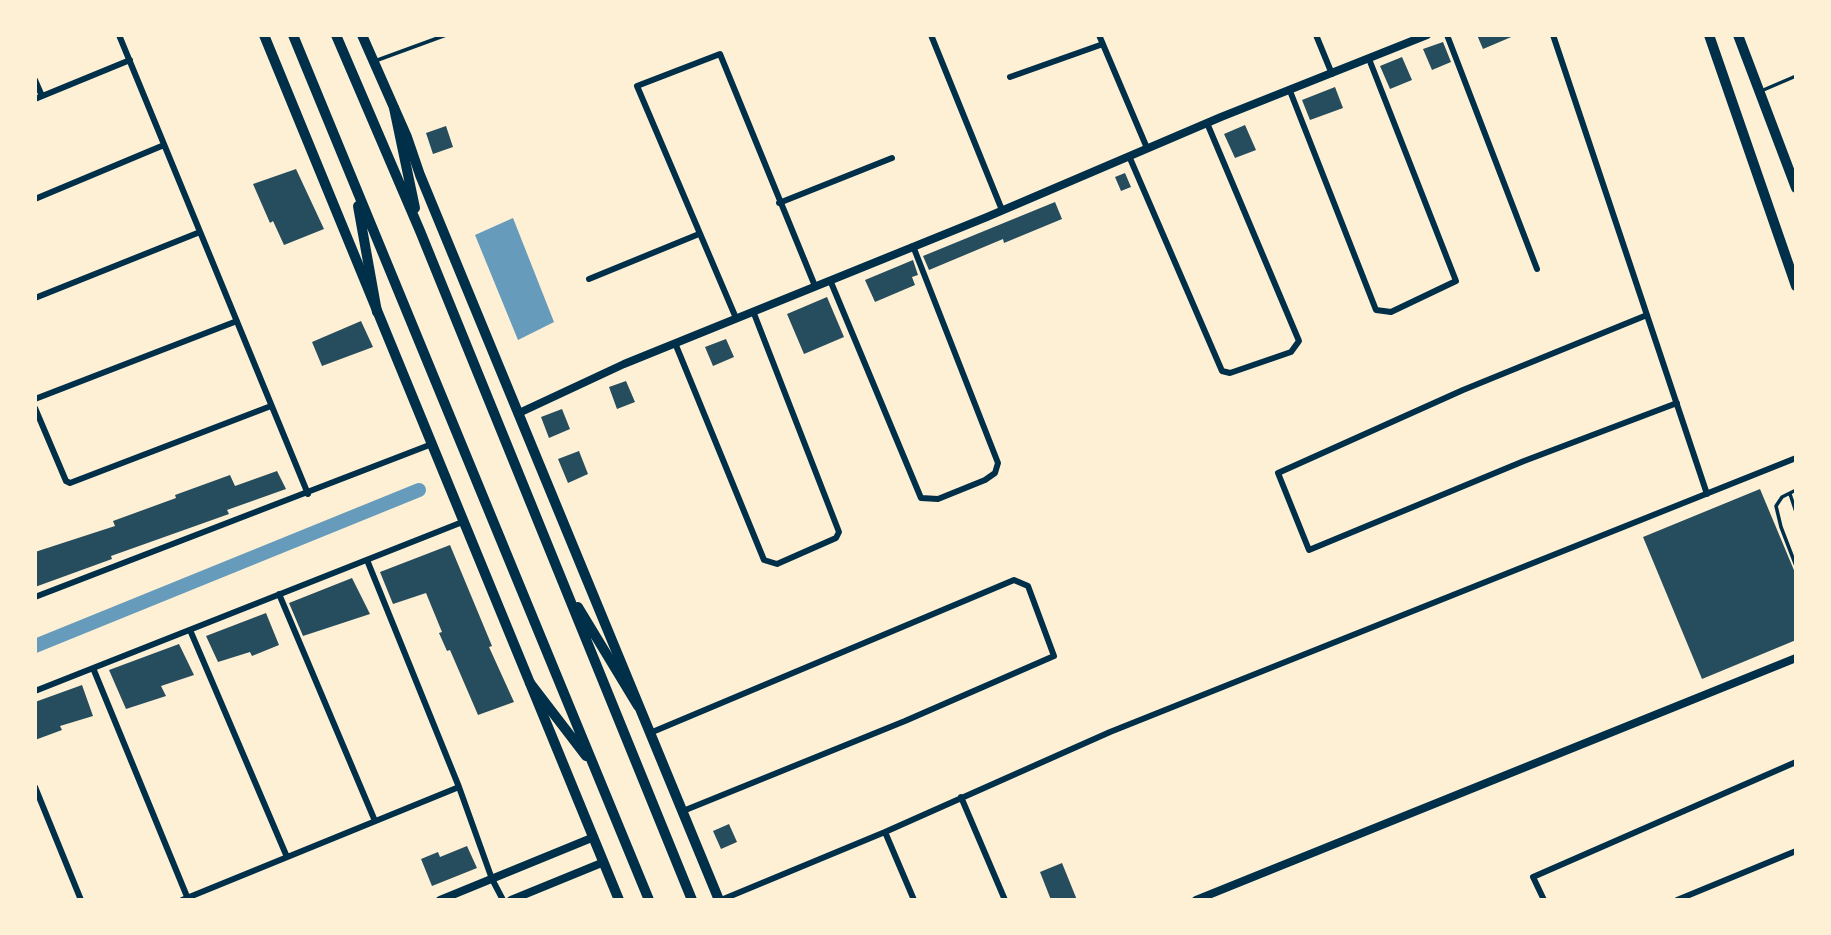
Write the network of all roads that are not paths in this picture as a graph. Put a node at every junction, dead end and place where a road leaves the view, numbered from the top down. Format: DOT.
graph roads {
  1 [pos="119,35"];
  2 [pos="264,35"];
  3 [pos="293,35"];
  4 [pos="335,35"];
  5 [pos="362,35"];
  6 [pos="446,35"];
  7 [pos="931,35"];
  8 [pos="1099,35"];
  9 [pos="1316,35"];
  10 [pos="1427,35"];
  11 [pos="1447,35"];
  12 [pos="1553,35"];
  13 [pos="1709,35"];
  14 [pos="1738,35"];
  15 [pos="1417,37"];
  16 [pos="1103,44"];
  17 [pos="1369,59"];
  18 [pos="130,60"];
  19 [pos="373,61"];
  20 [pos="1332,74"];
  21 [pos="1796,76"];
  22 [pos="1010,77"];
  23 [pos="35,80"];
  24 [pos="1290,91"];
  25 [pos="1759,92"];
  26 [pos="38,97"];
  27 [pos="394,108"];
  28 [pos="1207,123"];
  29 [pos="164,145"];
  30 [pos="1147,148"];
  31 [pos="1129,156"];
  32 [pos="892,158"];
  33 [pos="1792,161"];
  34 [pos="354,183"];
  35 [pos="1796,185"];
  36 [pos="35,199"];
  37 [pos="779,203"];
  38 [pos="1002,210"];
  39 [pos="420,231"];
  40 [pos="200,232"];
  41 [pos="699,234"];
  42 [pos="913,246"];
  43 [pos="1537,269"];
  44 [pos="589,279"];
  45 [pos="830,280"];
  46 [pos="815,286"];
  47 [pos="1796,286"];
  48 [pos="35,298"];
  49 [pos="752,311"];
  50 [pos="377,312"];
  51 [pos="1647,315"];
  52 [pos="736,318"];
  53 [pos="237,321"];
  54 [pos="675,343"];
  55 [pos="35,399"];
  56 [pos="1676,403"];
  57 [pos="271,406"];
  58 [pos="35,408"];
  59 [pos="519,413"];
  60 [pos="432,444"];
  61 [pos="1796,458"];
  62 [pos="1796,490"];
  63 [pos="1789,493"];
  64 [pos="308,494"];
  65 [pos="1707,494"];
  66 [pos="1796,512"];
  67 [pos="465,522"];
  68 [pos="367,560"];
  69 [pos="1796,566"];
  70 [pos="561,580"];
  71 [pos="279,594"];
  72 [pos="35,597"];
  73 [pos="190,630"];
  74 [pos="1796,658"];
  75 [pos="93,668"];
  76 [pos="530,682"];
  77 [pos="35,691"];
  78 [pos="638,706"];
  79 [pos="650,733"];
  80 [pos="1796,762"];
  81 [pos="595,767"];
  82 [pos="459,787"];
  83 [pos="35,788"];
  84 [pos="961,797"];
  85 [pos="683,811"];
  86 [pos="374,821"];
  87 [pos="885,832"];
  88 [pos="594,838"];
  89 [pos="1796,851"];
  90 [pos="287,857"];
  91 [pos="604,862"];
  92 [pos="492,878"];
  93 [pos="186,899"];
  94 [pos="81,900"];
  95 [pos="440,900"];
  96 [pos="503,900"];
  97 [pos="511,900"];
  98 [pos="619,900"];
  99 [pos="649,900"];
  100 [pos="692,900"];
  101 [pos="720,900"];
  102 [pos="914,900"];
  103 [pos="1005,900"];
  104 [pos="1196,900"];
  105 [pos="1544,900"];
  106 [pos="1677,900"];
  1 -- 18 [label="street"];
  2 -- 50 [label="main road"];
  3 -- 34 [label="highway"];
  4 -- 39 [label="highway"];
  5 -- 19 [label="main road"];
  6 -- 19 [label="lane"];
  7 -- 38 [label="street"];
  8 -- 16 [label="street"];
  9 -- 20 [label="street"];
  10 -- 15 [label="street"];
  11 -- 43 [label="street"];
  12 -- 51 [label="street"];
  13 -- 47 [label="main road"];
  14 -- 25 [label="main road"];
  15 -- 17 [label="street"];
  16 -- 22 [label="street"];
  16 -- 30 [label="street"];
  17 -- 20 [label="street"];
  17 -- 24 [label="street"];
  18 -- 26 [label="street"];
  18 -- 29 [label="street"];
  19 -- 27 [label="main road"];
  20 -- 24 [label="street"];
  21 -- 25 [label="lane"];
  23 -- 26 [label="street"];
  24 -- 28 [label="street"];
  25 -- 33 [label="main road"];
  27 -- 39 [label="highway"];
  27 -- 59 [label="main road"];
  28 -- 30 [label="street"];
  28 -- 31 [label="street"];
  29 -- 36 [label="street"];
  29 -- 40 [label="street"];
  30 -- 31 [label="street"];
  31 -- 38 [label="street"];
  32 -- 37 [label="street"];
  33 -- 35 [label="main road"];
  34 -- 50 [label="highway"];
  34 -- 81 [label="highway"];
  37 -- 41 [label="street"];
  37 -- 46 [label="street"];
  38 -- 42 [label="street"];
  39 -- 70 [label="highway"];
  40 -- 48 [label="street"];
  40 -- 53 [label="street"];
  41 -- 44 [label="street"];
  41 -- 52 [label="street"];
  42 -- 45 [label="street"];
  42 -- 45 [label="street"];
  45 -- 46 [label="street"];
  46 -- 49 [label="street"];
  49 -- 52 [label="street"];
  49 -- 54 [label="street"];
  50 -- 60 [label="main road"];
  51 -- 56 [label="street"];
  51 -- 56 [label="street"];
  52 -- 54 [label="street"];
  53 -- 55 [label="street"];
  53 -- 57 [label="street"];
  54 -- 59 [label="street"];
  56 -- 65 [label="street"];
  57 -- 58 [label="street"];
  57 -- 64 [label="street"];
  59 -- 78 [label="main road"];
  60 -- 64 [label="street"];
  60 -- 67 [label="main road"];
  61 -- 65 [label="street"];
  62 -- 63 [label="lane"];
  63 -- 66 [label="lane"];
  63 -- 69 [label="lane"];
  64 -- 72 [label="street"];
  65 -- 84 [label="street"];
  67 -- 68 [label="street"];
  67 -- 76 [label="main road"];
  68 -- 71 [label="street"];
  68 -- 82 [label="street"];
  70 -- 78 [label="highway"];
  70 -- 100 [label="highway"];
  71 -- 73 [label="street"];
  71 -- 86 [label="street"];
  73 -- 75 [label="street"];
  73 -- 90 [label="street"];
  74 -- 104 [label="street"];
  75 -- 77 [label="street"];
  75 -- 93 [label="street"];
  76 -- 81 [label="highway"];
  76 -- 88 [label="main road"];
  78 -- 79 [label="main road"];
  79 -- 85 [label="main road"];
  79 -- 85 [label="street"];
  80 -- 105 [label="street"];
  81 -- 99 [label="highway"];
  82 -- 86 [label="street"];
  82 -- 92 [label="street"];
  83 -- 94 [label="street"];
  84 -- 87 [label="street"];
  84 -- 103 [label="street"];
  85 -- 101 [label="main road"];
  86 -- 90 [label="street"];
  87 -- 101 [label="street"];
  87 -- 102 [label="street"];
  88 -- 91 [label="main road"];
  88 -- 92 [label="street"];
  89 -- 106 [label="street"];
  90 -- 93 [label="street"];
  91 -- 97 [label="street"];
  91 -- 98 [label="main road"];
  92 -- 95 [label="street"];
  92 -- 96 [label="street"];
}
